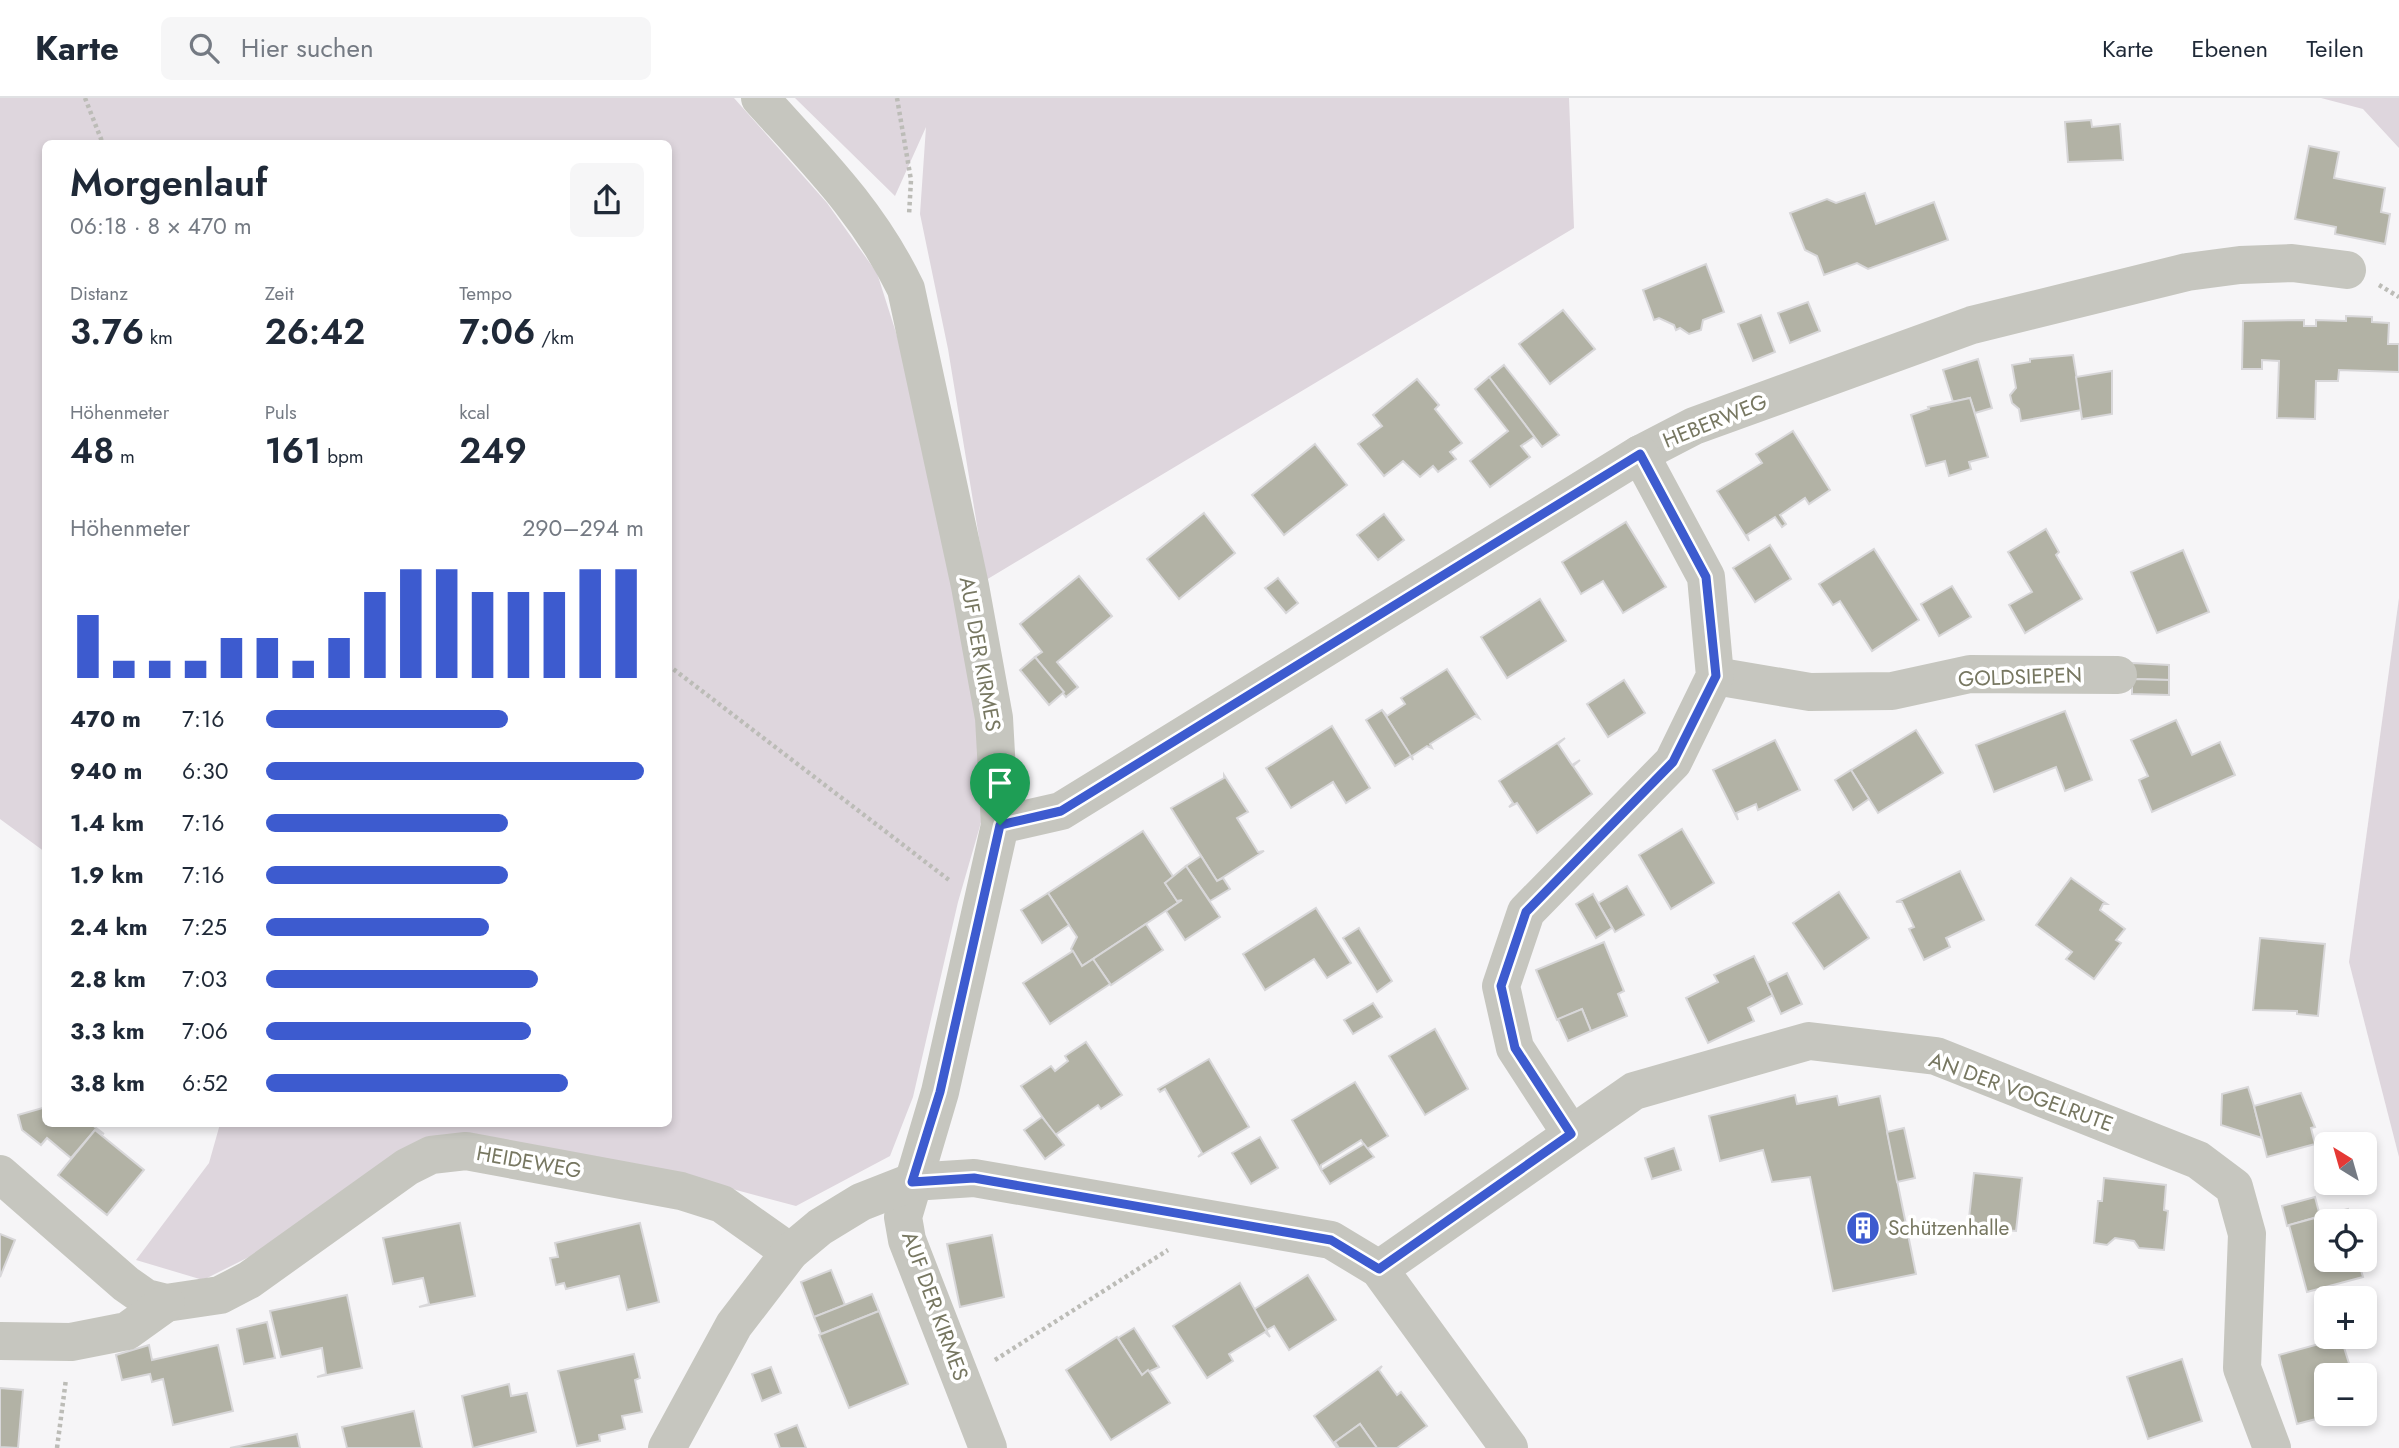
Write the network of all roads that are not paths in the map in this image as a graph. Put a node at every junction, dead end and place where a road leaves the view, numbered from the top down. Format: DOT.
graph roads {
  1 [pos="760,98"];
  2 [pos="2347,270"];
  3 [pos="1640,454"];
  4 [pos="1716,676"];
  5 [pos="2118,676"];
  6 [pos="1000,825"];
  7 [pos="1571,1134"];
  8 [pos="0,1174"];
  9 [pos="912,1182"];
  10 [pos="790,1252"];
  11 [pos="1379,1269"];
  12 [pos="166,1303"];
  13 [pos="0,1341"];
  14 [pos="667,1448"];
  15 [pos="988,1448"];
  16 [pos="1509,1448"];
  17 [pos="2272,1448"];
  1 -- 6 [label="street, AUF DER KIRMES"];
  2 -- 3 [label="street, HEBERWEG"];
  3 -- 4 [label="street"];
  3 -- 6 [label="street, HEBERWEG"];
  4 -- 5 [label="street, GOLDSIEPEN"];
  4 -- 7 [label="street"];
  6 -- 9 [label="street, AUF DER KIRMES"];
  7 -- 11 [label="street, AN DER VOGELRUTE"];
  7 -- 17 [label="street, AN DER VOGELRUTE"];
  8 -- 12 [label="street"];
  9 -- 10 [label="street"];
  9 -- 11 [label="street"];
  9 -- 15 [label="street, AUF DER KIRMES"];
  10 -- 12 [label="street, HEIDEWEG"];
  10 -- 14 [label="street"];
  11 -- 16 [label="street"];
  12 -- 13 [label="street, HEIDEWEG"];
}
